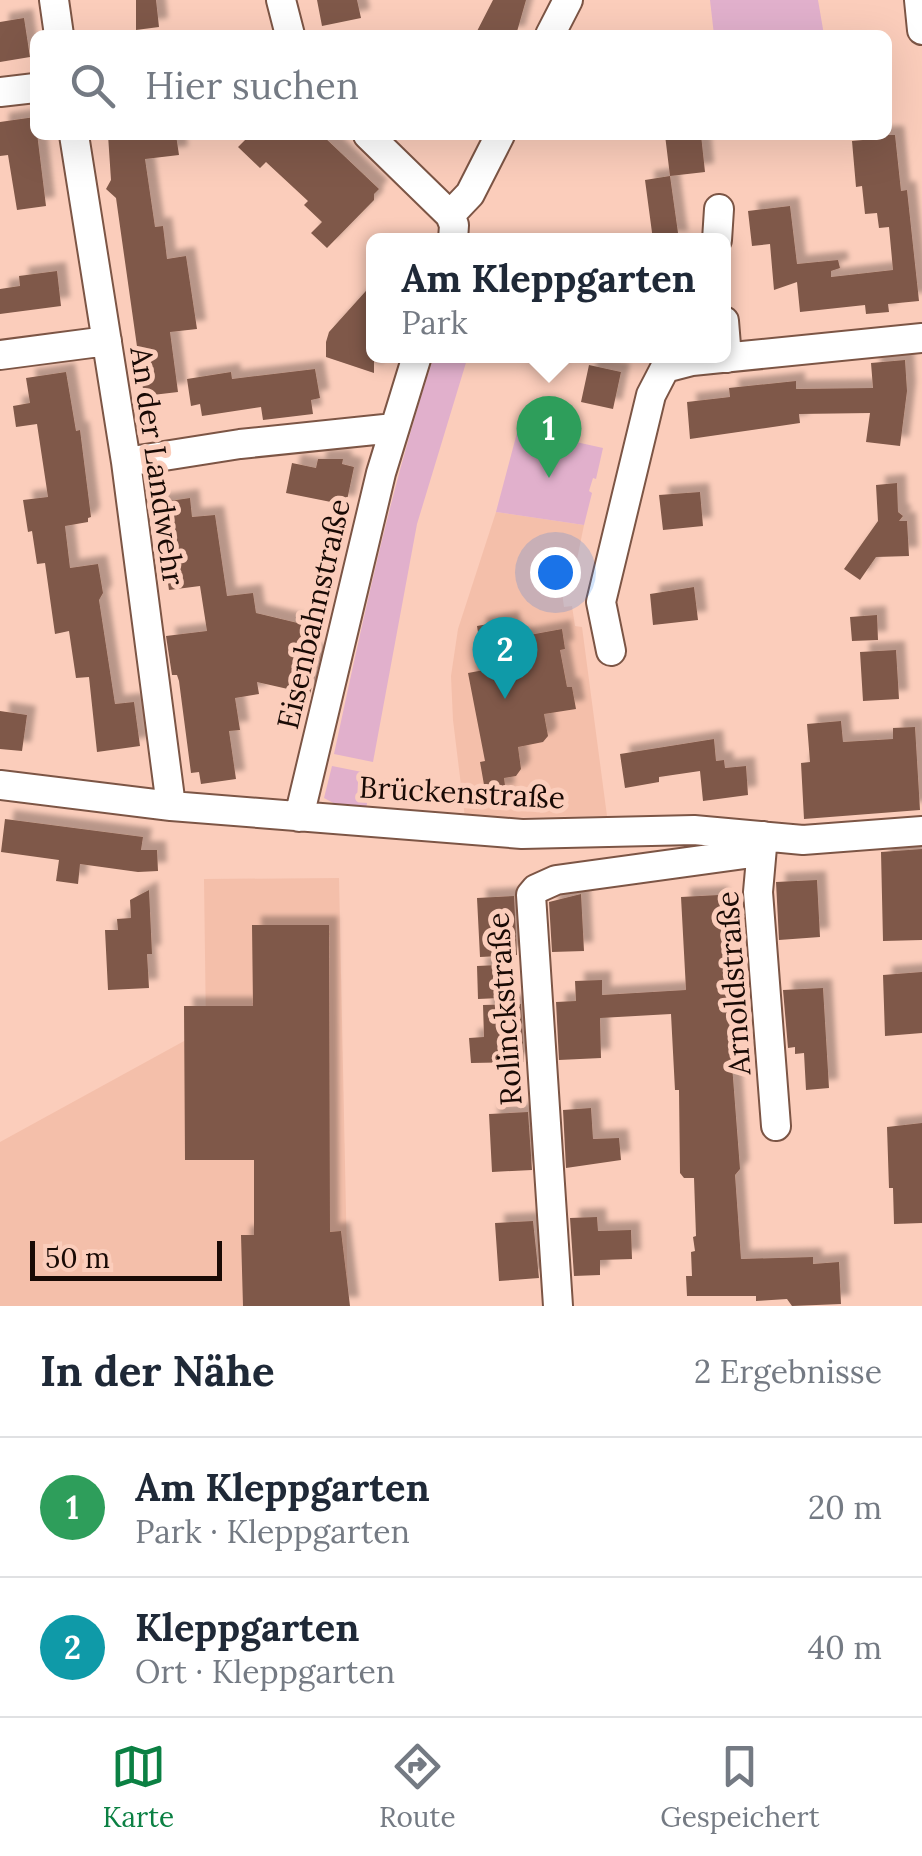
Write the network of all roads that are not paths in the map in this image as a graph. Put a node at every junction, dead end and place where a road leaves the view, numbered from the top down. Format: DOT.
graph roads {
  1 [pos="54,0"];
  2 [pos="281,0"];
  3 [pos="568,0"];
  4 [pos="918,0"];
  5 [pos="58,30"];
  6 [pos="289,30"];
  7 [pos="553,30"];
  8 [pos="922,30"];
  9 [pos="30,89"];
  10 [pos="0,92"];
  11 [pos="75,140"];
  12 [pos="372,140"];
  13 [pos="497,140"];
  14 [pos="719,209"];
  15 [pos="451,228"];
  16 [pos="717,233"];
  17 [pos="922,338"];
  18 [pos="107,341"];
  19 [pos="0,355"];
  20 [pos="731,358"];
  21 [pos="415,363"];
  22 [pos="682,363"];
  23 [pos="394,428"];
  24 [pos="126,462"];
  25 [pos="611,651"];
  26 [pos="0,785"];
  27 [pos="170,806"];
  28 [pos="299,817"];
  29 [pos="922,832"];
  30 [pos="763,836"];
  31 [pos="776,1126"];
  32 [pos="558,1306"];
  1 -- 5 [label="street"];
  2 -- 6 [label="street"];
  3 -- 7 [label="street"];
  4 -- 8 [label="street"];
  9 -- 10 [label="street"];
  11 -- 18 [label="street, An der Landwehr"];
  12 -- 15 [label="street"];
  13 -- 15 [label="street"];
  14 -- 16 [label="street"];
  17 -- 20 [label="street"];
  18 -- 19 [label="street"];
  18 -- 24 [label="street, An der Landwehr"];
  21 -- 23 [label="street, Eisenbahnstraße"];
  22 -- 25 [label="street"];
  23 -- 24 [label="street"];
  23 -- 28 [label="street, Eisenbahnstraße"];
  24 -- 27 [label="street, An der Landwehr"];
  26 -- 27 [label="street, Brückenstraße"];
  27 -- 28 [label="street, Brückenstraße"];
  28 -- 30 [label="street, Brückenstraße"];
  29 -- 30 [label="street, Brückenstraße"];
  30 -- 31 [label="street, Arnoldstraße"];
  30 -- 32 [label="street, Rolinckstraße"];
}
